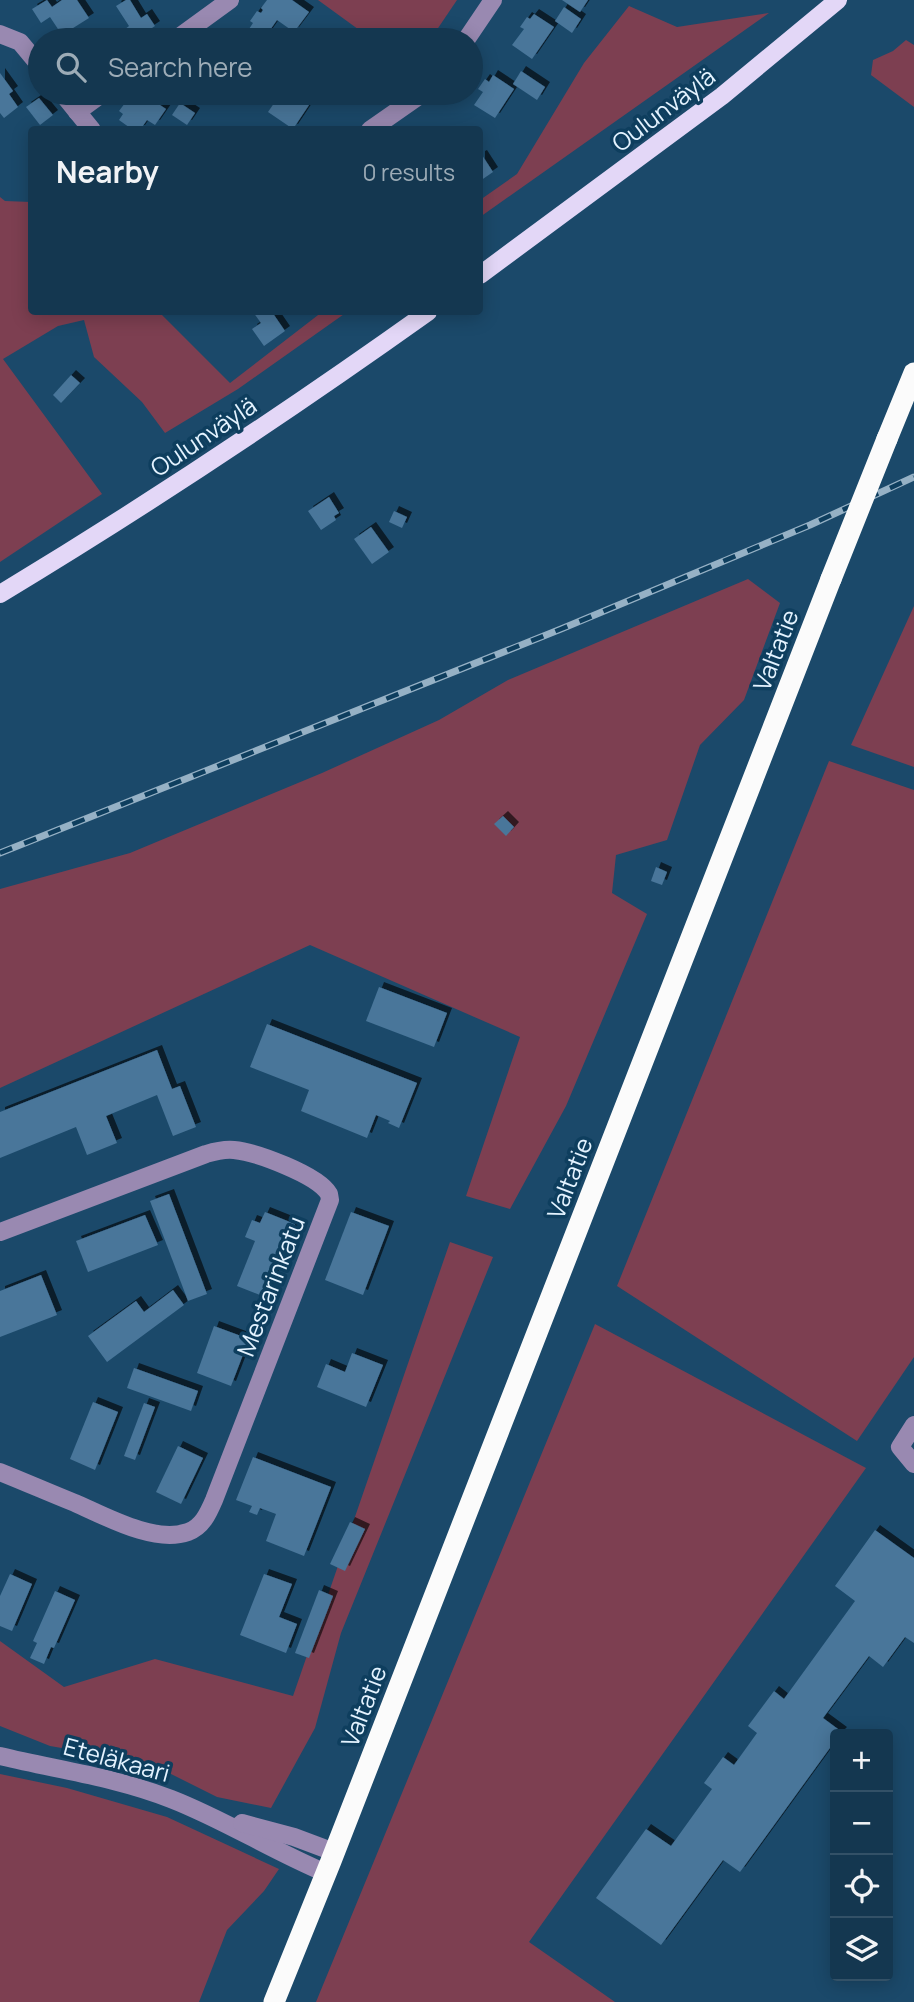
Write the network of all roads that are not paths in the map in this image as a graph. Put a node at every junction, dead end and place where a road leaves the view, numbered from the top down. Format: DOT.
graph roads {
  1 [pos="230,0"];
  2 [pos="493,0"];
  3 [pos="838,0"];
  4 [pos="192,28"];
  5 [pos="474,28"];
  6 [pos="0,34"];
  7 [pos="28,52"];
  8 [pos="71,105"];
  9 [pos="87,105"];
  10 [pos="406,105"];
  11 [pos="77,112"];
  12 [pos="89,126"];
  13 [pos="376,126"];
  14 [pos="483,273"];
  15 [pos="424,315"];
  16 [pos="914,373"];
  17 [pos="0,594"];
  18 [pos="0,1232"];
  19 [pos="914,1425"];
  20 [pos="914,1464"];
  21 [pos="0,1472"];
  22 [pos="0,1756"];
  23 [pos="218,1819"];
  24 [pos="334,1852"];
  25 [pos="326,1873"];
  26 [pos="274,2002"];
  1 -- 4 [label="street"];
  2 -- 5 [label="street"];
  3 -- 14 [label="main road, Oulunväylä"];
  6 -- 7 [label="street"];
  8 -- 11 [label="street"];
  9 -- 11 [label="street"];
  10 -- 13 [label="street"];
  11 -- 12 [label="street"];
  15 -- 17 [label="main road, Oulunväylä"];
  16 -- 24 [label="highway, Valtatie, bridge"];
  18 -- 21 [label="street, Mestarinkatu"];
  19 -- 20 [label="street"];
  22 -- 23 [label="street, Eteläkaari"];
  23 -- 24 [label="street, Eteläkaari"];
  23 -- 25 [label="street, Eteläkaari"];
  24 -- 25 [label="highway, Valtatie"];
  25 -- 26 [label="highway, Valtatie"];
}
